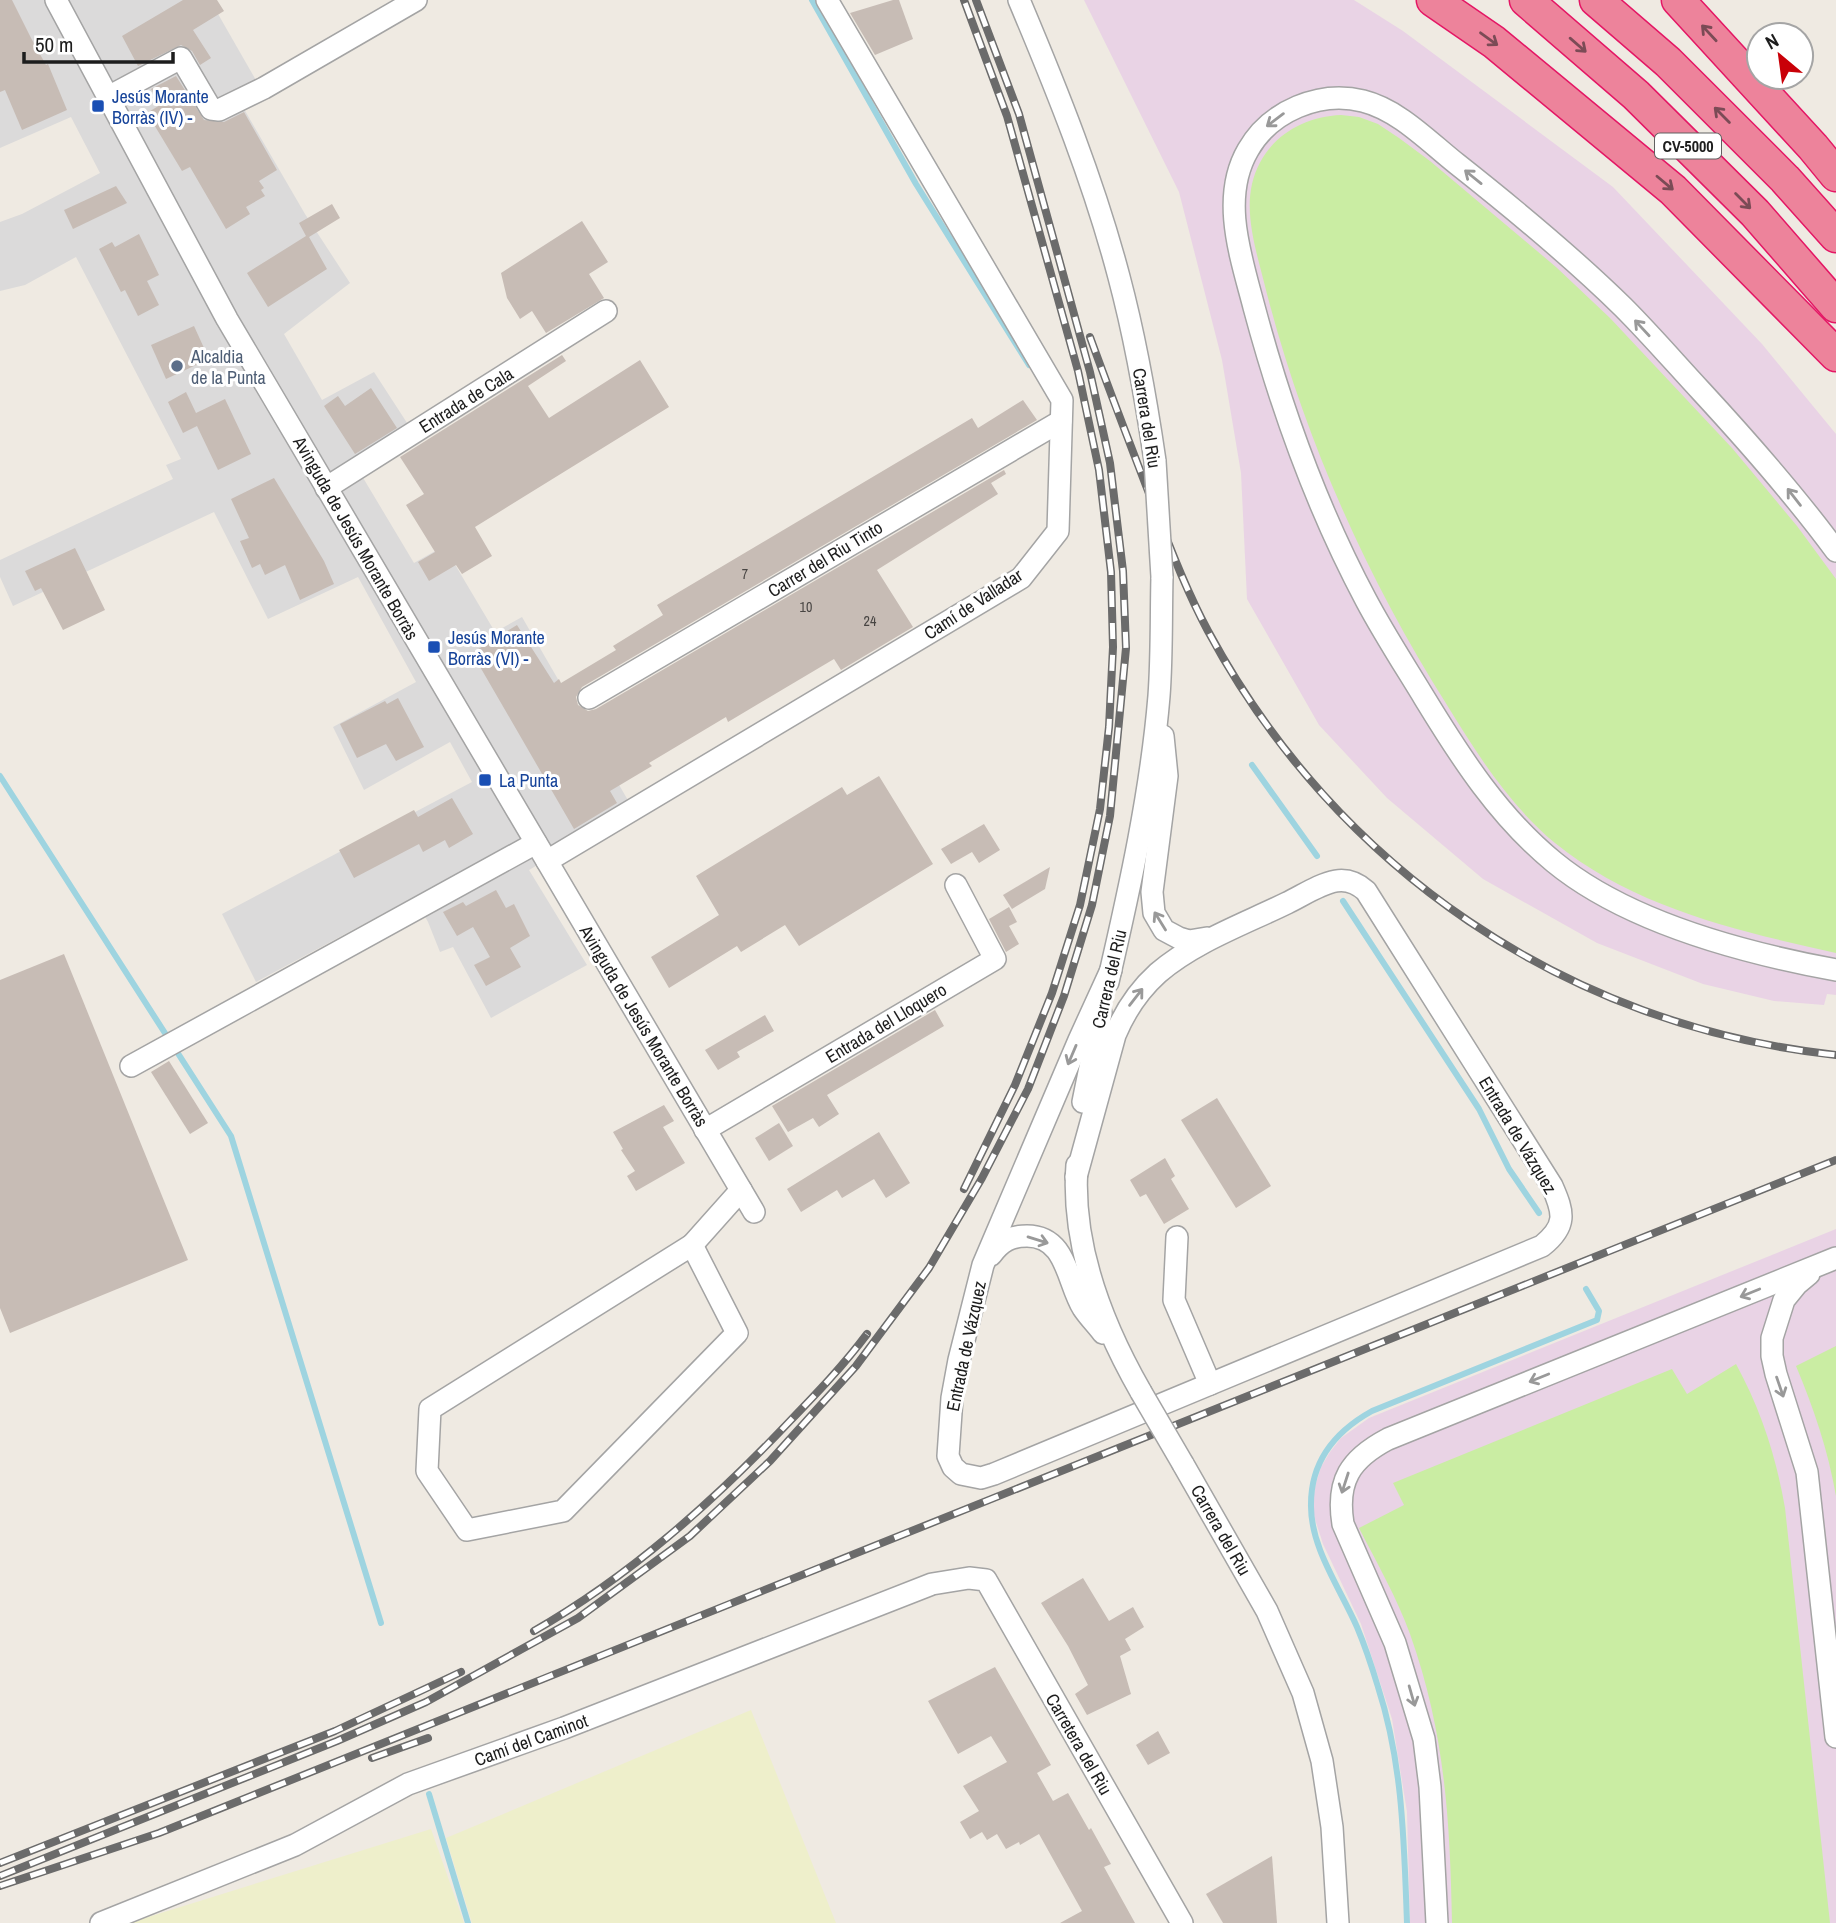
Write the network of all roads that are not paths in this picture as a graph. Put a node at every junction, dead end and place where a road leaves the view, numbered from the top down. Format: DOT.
graph roads {
  1 [pos="55,0"];
  2 [pos="416,0"];
  3 [pos="827,0"];
  4 [pos="1019,0"];
  5 [pos="1433,0"];
  6 [pos="1526,0"];
  7 [pos="1596,0"];
  8 [pos="1678,0"];
  9 [pos="108,97"];
  10 [pos="1836,175"];
  11 [pos="1836,236"];
  12 [pos="1836,306"];
  13 [pos="606,311"];
  14 [pos="1836,355"];
  15 [pos="1061,421"];
  16 [pos="326,488"];
  17 [pos="1836,551"];
  18 [pos="1159,694"];
  19 [pos="589,698"];
  20 [pos="541,852"];
  21 [pos="956,885"];
  22 [pos="1220,935"];
  23 [pos="1111,970"];
  24 [pos="1836,970"];
  25 [pos="131,1066"];
  26 [pos="705,1130"];
  27 [pos="1076,1177"];
  28 [pos="741,1189"];
  29 [pos="754,1212"];
  30 [pos="1177,1237"];
  31 [pos="692,1245"];
  32 [pos="1829,1261"];
  33 [pos="983,1265"];
  34 [pos="1117,1350"];
  35 [pos="1210,1384"];
  36 [pos="969,1578"];
  37 [pos="1836,1737"];
  38 [pos="101,1923"];
  39 [pos="1182,1923"];
  40 [pos="1338,1923"];
  41 [pos="1437,1923"];
  1 -- 9 [label="street, Avinguda de Jesús Morante Borràs"];
  2 -- 9 [label="street"];
  3 -- 15 [label="street, Camí de Valladar"];
  4 -- 18 [label="street, Carrera del Riu, bridge"];
  5 -- 14 [label="highway, one-way"];
  6 -- 12 [label="highway, CV-5000, one-way"];
  11 -- 7 [label="highway, CV-5000, one-way"];
  10 -- 8 [label="highway, one-way"];
  9 -- 16 [label="street, Avinguda de Jesús Morante Borràs"];
  13 -- 16 [label="street, Entrada de Cala"];
  15 -- 19 [label="street, Carrer del Riu Tinto"];
  15 -- 20 [label="street, Camí de Valladar"];
  16 -- 20 [label="street, Avinguda de Jesús Morante Borràs"];
  17 -- 24 [label="street, one-way"];
  22 -- 18 [label="street, one-way"];
  18 -- 23 [label="street, Carrera del Riu"];
  20 -- 25 [label="street, Camí de Valladar"];
  20 -- 26 [label="street, Avinguda de Jesús Morante Borràs"];
  21 -- 26 [label="street, Entrada del Lloquero"];
  27 -- 22 [label="street, one-way"];
  22 -- 35 [label="street, Entrada de Vázquez"];
  23 -- 27 [label="street, Carrera del Riu"];
  23 -- 33 [label="street, Entrada de Vázquez, one-way"];
  26 -- 28 [label="street, Avinguda de Jesús Morante Borràs"];
  27 -- 34 [label="street, Carrera del Riu"];
  28 -- 29 [label="street, Avinguda de Jesús Morante Borràs"];
  28 -- 31 [label="street"];
  30 -- 35 [label="street"];
  31 -- 31 [label="street"];
  32 -- 37 [label="street, one-way"];
  32 -- 41 [label="street, one-way"];
  33 -- 34 [label="street, one-way"];
  33 -- 35 [label="street, Entrada de Vázquez"];
  34 -- 40 [label="street, Carrera del Riu, bridge"];
  36 -- 38 [label="street, Camí del Caminot"];
  36 -- 39 [label="street, Carretera del Riu"];
}
